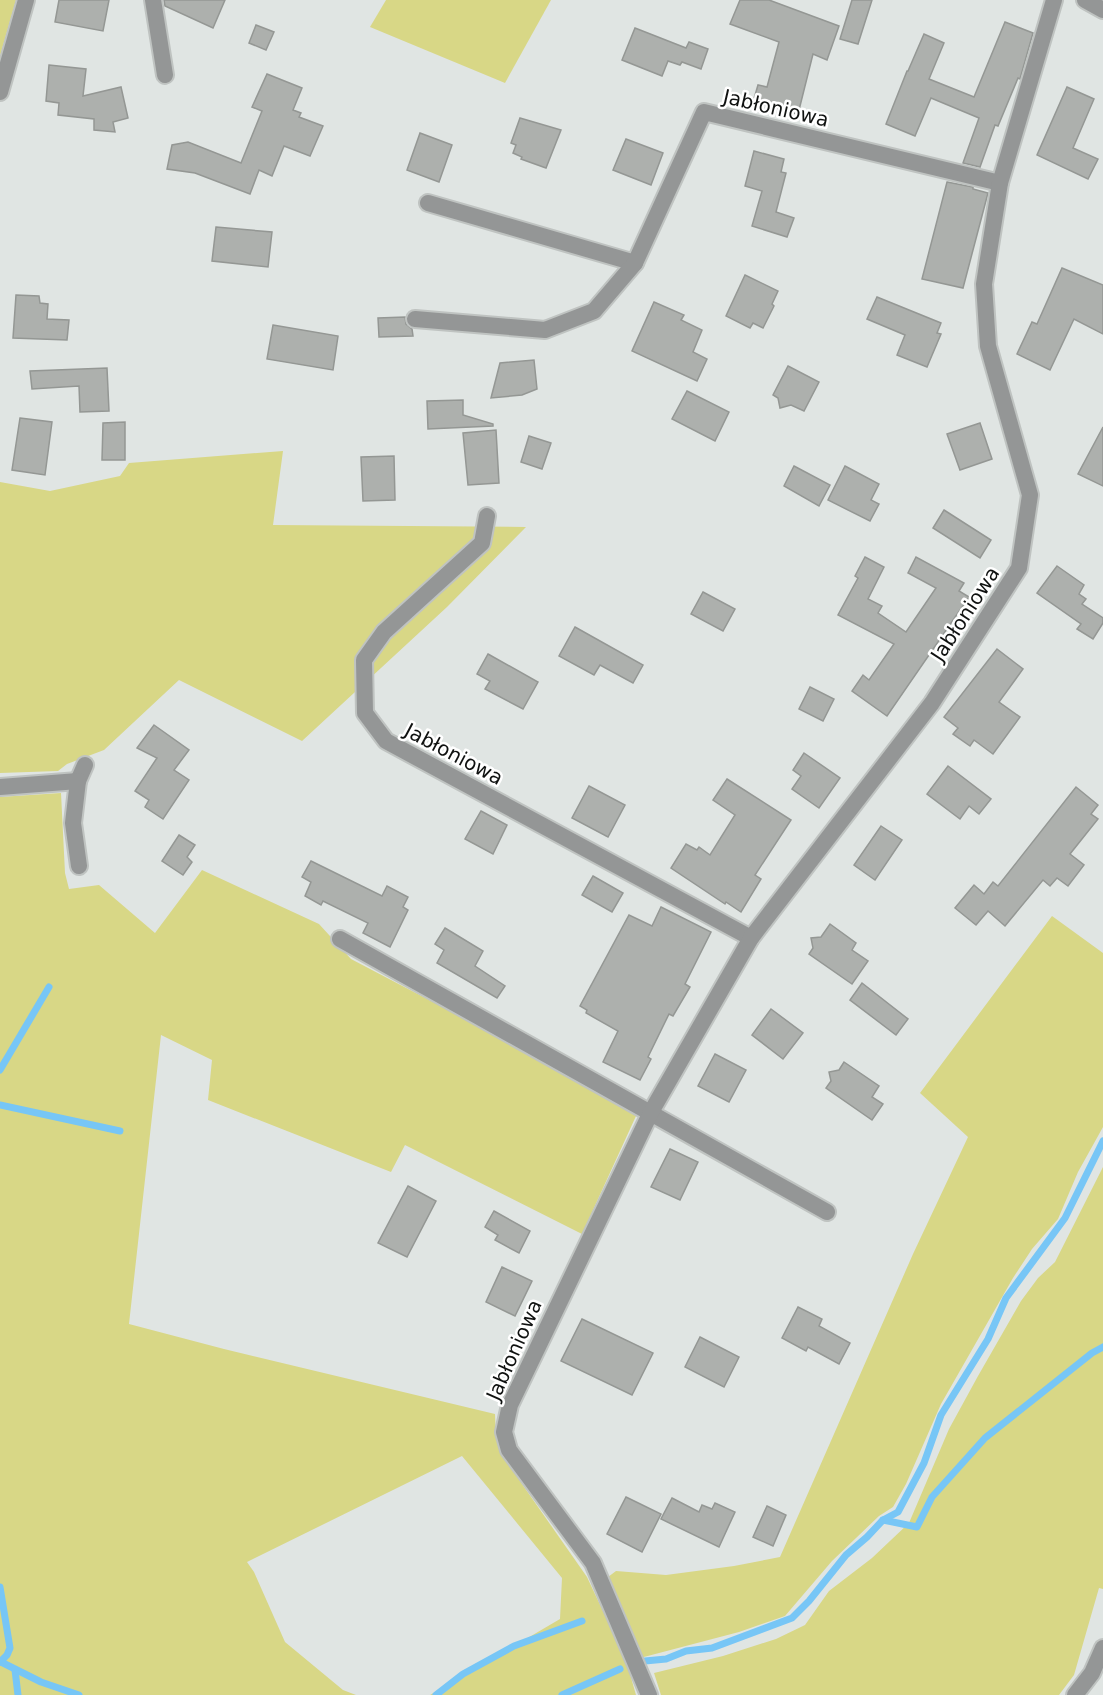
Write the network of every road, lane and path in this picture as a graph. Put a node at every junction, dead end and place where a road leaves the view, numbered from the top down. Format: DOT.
graph roads {
  1 [pos="26,0"];
  2 [pos="153,0"];
  3 [pos="1054,0"];
  4 [pos="1085,0"];
  5 [pos="1103,10"];
  6 [pos="165,75"];
  7 [pos="0,92"];
  8 [pos="1000,183"];
  9 [pos="428,203"];
  10 [pos="635,263"];
  11 [pos="415,319"];
  12 [pos="487,516"];
  13 [pos="0,787"];
  14 [pos="79,866"];
  15 [pos="751,938"];
  16 [pos="340,939"];
  17 [pos="651,1112"];
  18 [pos="827,1212"];
  19 [pos="1103,1648"];
  20 [pos="649,1695"];
  21 [pos="1075,1695"];
  1 -- 7 [label="street"];
  2 -- 6 [label="street"];
  3 -- 8 [label="street, Jabłoniowa"];
  4 -- 5 [label="street"];
  8 -- 10 [label="street, Jabłoniowa"];
  8 -- 15 [label="street, Jabłoniowa"];
  9 -- 10 [label="street"];
  10 -- 11 [label="street, Jabłoniowa"];
  12 -- 15 [label="street, Jabłoniowa"];
  13 -- 14 [label="street"];
  15 -- 17 [label="street, Jabłoniowa"];
  16 -- 17 [label="street"];
  17 -- 18 [label="street"];
  17 -- 20 [label="street, Jabłoniowa"];
  19 -- 21 [label="street"];
}
